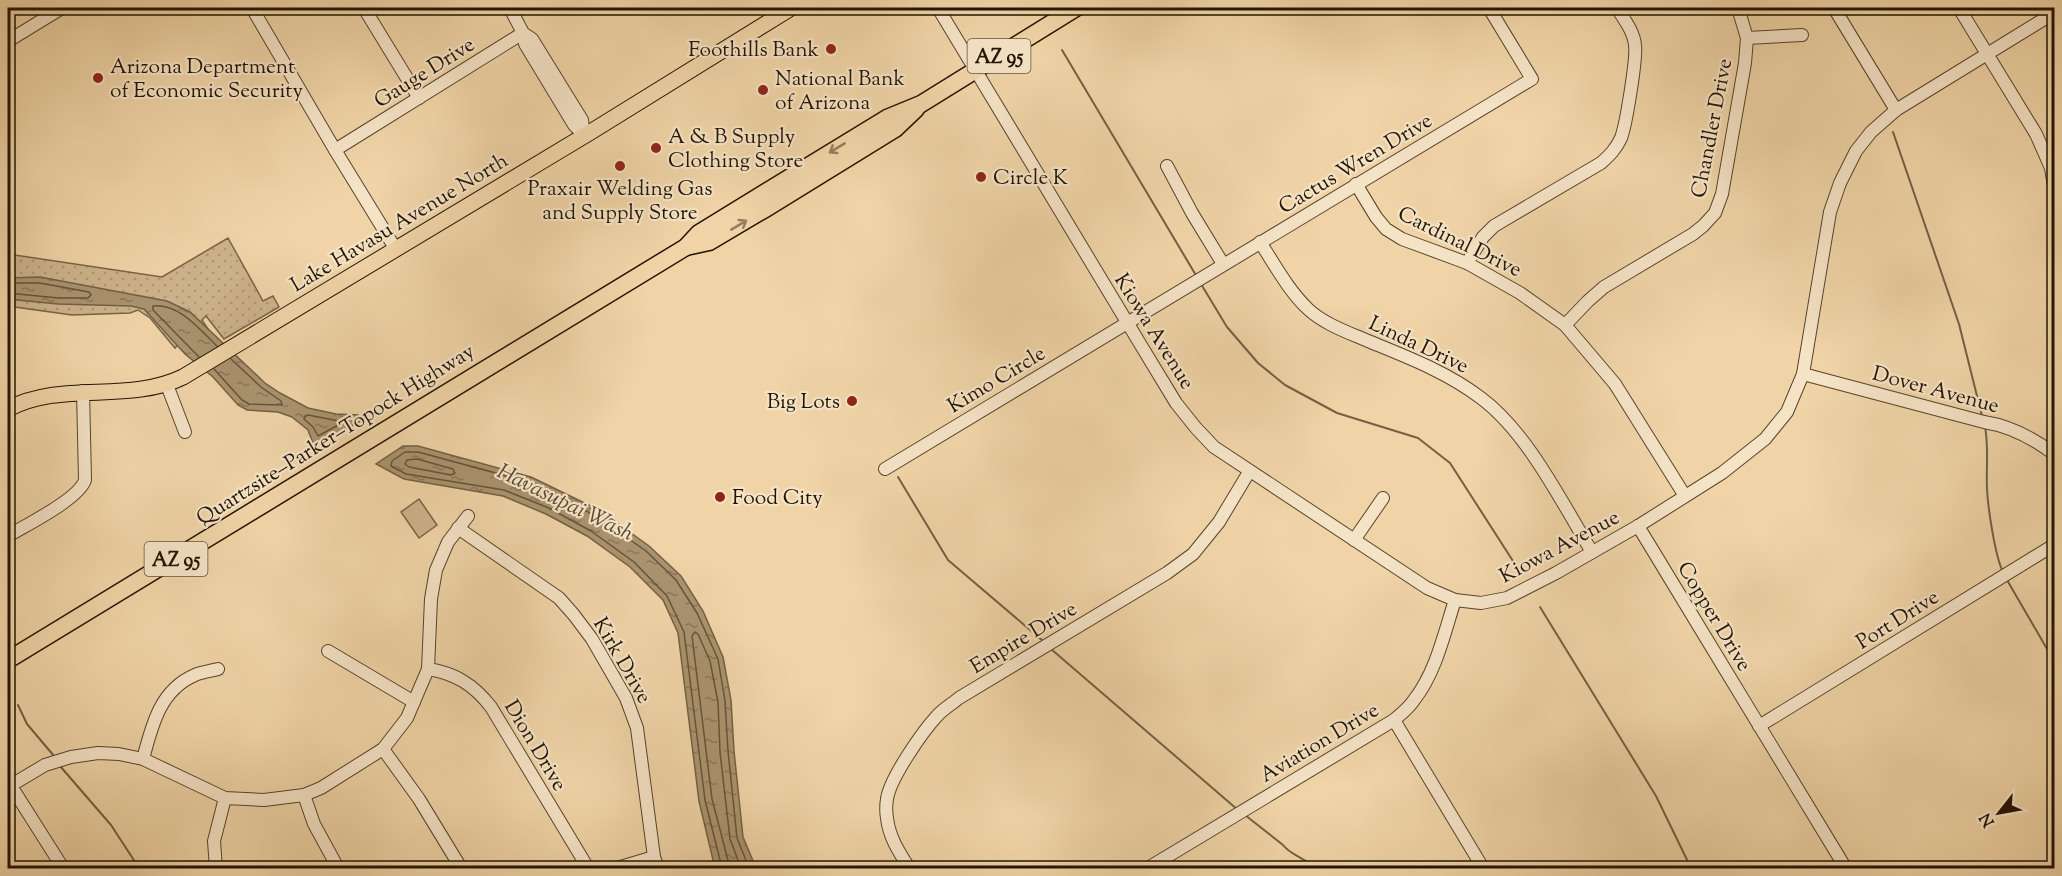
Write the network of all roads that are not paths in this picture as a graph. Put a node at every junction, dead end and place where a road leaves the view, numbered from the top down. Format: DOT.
graph roads {
  1 [pos="62,8"];
  2 [pos="252,8"];
  3 [pos="364,8"];
  4 [pos="510,8"];
  5 [pos="791,8"];
  6 [pos="938,8"];
  7 [pos="1076,8"];
  8 [pos="1489,8"];
  9 [pos="1617,8"];
  10 [pos="1738,8"];
  11 [pos="1834,8"];
  12 [pos="1959,8"];
  13 [pos="2055,13"];
  14 [pos="523,33"];
  15 [pos="1803,35"];
  16 [pos="1747,38"];
  17 [pos="8,41"];
  18 [pos="1988,53"];
  19 [pos="976,71"];
  20 [pos="419,98"];
  21 [pos="1896,110"];
  22 [pos="584,135"];
  23 [pos="335,150"];
  24 [pos="1167,166"];
  25 [pos="1356,184"];
  26 [pos="2055,186"];
  27 [pos="1260,242"];
  28 [pos="395,248"];
  29 [pos="1467,262"];
  30 [pos="1223,264"];
  31 [pos="1126,322"];
  32 [pos="1565,325"];
  33 [pos="1803,374"];
  34 [pos="167,385"];
  35 [pos="83,392"];
  36 [pos="8,409"];
  37 [pos="184,432"];
  38 [pos="2055,454"];
  39 [pos="885,469"];
  40 [pos="1249,472"];
  41 [pos="1685,496"];
  42 [pos="1383,498"];
  43 [pos="468,516"];
  44 [pos="1638,526"];
  45 [pos="458,528"];
  46 [pos="8,536"];
  47 [pos="1354,540"];
  48 [pos="2055,545"];
  49 [pos="1592,552"];
  50 [pos="1455,600"];
  51 [pos="328,651"];
  52 [pos="8,660"];
  53 [pos="218,669"];
  54 [pos="428,669"];
  55 [pos="414,702"];
  56 [pos="1394,720"];
  57 [pos="1760,726"];
  58 [pos="382,749"];
  59 [pos="143,759"];
  60 [pos="9,787"];
  61 [pos="304,795"];
  62 [pos="225,798"];
  63 [pos="656,863"];
  64 [pos="1845,867"];
  65 [pos="63,868"];
  66 [pos="216,868"];
  67 [pos="338,868"];
  68 [pos="461,868"];
  69 [pos="588,868"];
  70 [pos="617,868"];
  71 [pos="909,868"];
  72 [pos="1148,868"];
  73 [pos="1483,868"];
  1 -- 17 [label="street"];
  2 -- 23 [label="street"];
  3 -- 20 [label="street"];
  4 -- 14 [label="street"];
  5 -- 22 [label="main road, Lake Havasu Avenue North"];
  6 -- 19 [label="street, Kiowa Avenue"];
  7 -- 19 [label="highway, Quartzsite–Parker–Topock Highway / AZ 95"];
  8 -- 25 [label="street, Cactus Wren Drive"];
  9 -- 29 [label="street"];
  10 -- 16 [label="street, Chandler Drive"];
  11 -- 21 [label="street"];
  12 -- 18 [label="street"];
  13 -- 18 [label="street, Kiowa Avenue"];
  14 -- 20 [label="street, Gauge Drive"];
  14 -- 22 [label="street"];
  15 -- 16 [label="street"];
  16 -- 32 [label="street, Chandler Drive"];
  18 -- 21 [label="street, Kiowa Avenue"];
  18 -- 26 [label="street"];
  19 -- 31 [label="street, Kiowa Avenue"];
  19 -- 52 [label="highway, Quartzsite–Parker–Topock Highway / AZ 95"];
  20 -- 23 [label="street, Gauge Drive"];
  21 -- 33 [label="street, Kiowa Avenue"];
  22 -- 28 [label="main road, Lake Havasu Avenue North"];
  23 -- 28 [label="street"];
  24 -- 30 [label="street"];
  25 -- 27 [label="street, Cactus Wren Drive"];
  25 -- 29 [label="street, Cardinal Drive"];
  27 -- 30 [label="street, Cactus Wren Drive"];
  27 -- 49 [label="street, Linda Drive"];
  28 -- 34 [label="main road, Lake Havasu Avenue North"];
  29 -- 32 [label="street, Cardinal Drive"];
  30 -- 31 [label="street, Cactus Wren Drive"];
  31 -- 39 [label="street, Kimo Circle"];
  31 -- 40 [label="street, Kiowa Avenue"];
  32 -- 41 [label="street, Cardinal Drive"];
  33 -- 38 [label="street, Dover Avenue"];
  33 -- 41 [label="street, Kiowa Avenue"];
  34 -- 35 [label="main road, Lake Havasu Avenue North"];
  34 -- 37 [label="street"];
  35 -- 36 [label="main road, Lake Havasu Avenue North"];
  35 -- 46 [label="street"];
  40 -- 47 [label="street, Kiowa Avenue"];
  40 -- 71 [label="street, Empire Drive"];
  41 -- 44 [label="street, Kiowa Avenue"];
  42 -- 47 [label="street"];
  43 -- 45 [label="street"];
  44 -- 49 [label="street, Kiowa Avenue"];
  44 -- 57 [label="street, Copper Drive"];
  45 -- 54 [label="street"];
  45 -- 63 [label="street, Kirk Drive"];
  47 -- 50 [label="street, Kiowa Avenue"];
  48 -- 57 [label="street, Port Drive"];
  49 -- 50 [label="street, Kiowa Avenue"];
  50 -- 56 [label="street, Aviation Drive"];
  51 -- 55 [label="street"];
  53 -- 59 [label="street"];
  54 -- 55 [label="street"];
  54 -- 69 [label="street, Dion Drive"];
  55 -- 58 [label="street"];
  56 -- 72 [label="street, Aviation Drive"];
  56 -- 73 [label="street"];
  57 -- 64 [label="street, Copper Drive"];
  58 -- 61 [label="street"];
  58 -- 68 [label="street"];
  59 -- 60 [label="street"];
  59 -- 62 [label="street"];
  60 -- 65 [label="street"];
  61 -- 62 [label="street"];
  61 -- 67 [label="street"];
  62 -- 66 [label="street"];
  63 -- 70 [label="street"];
}
